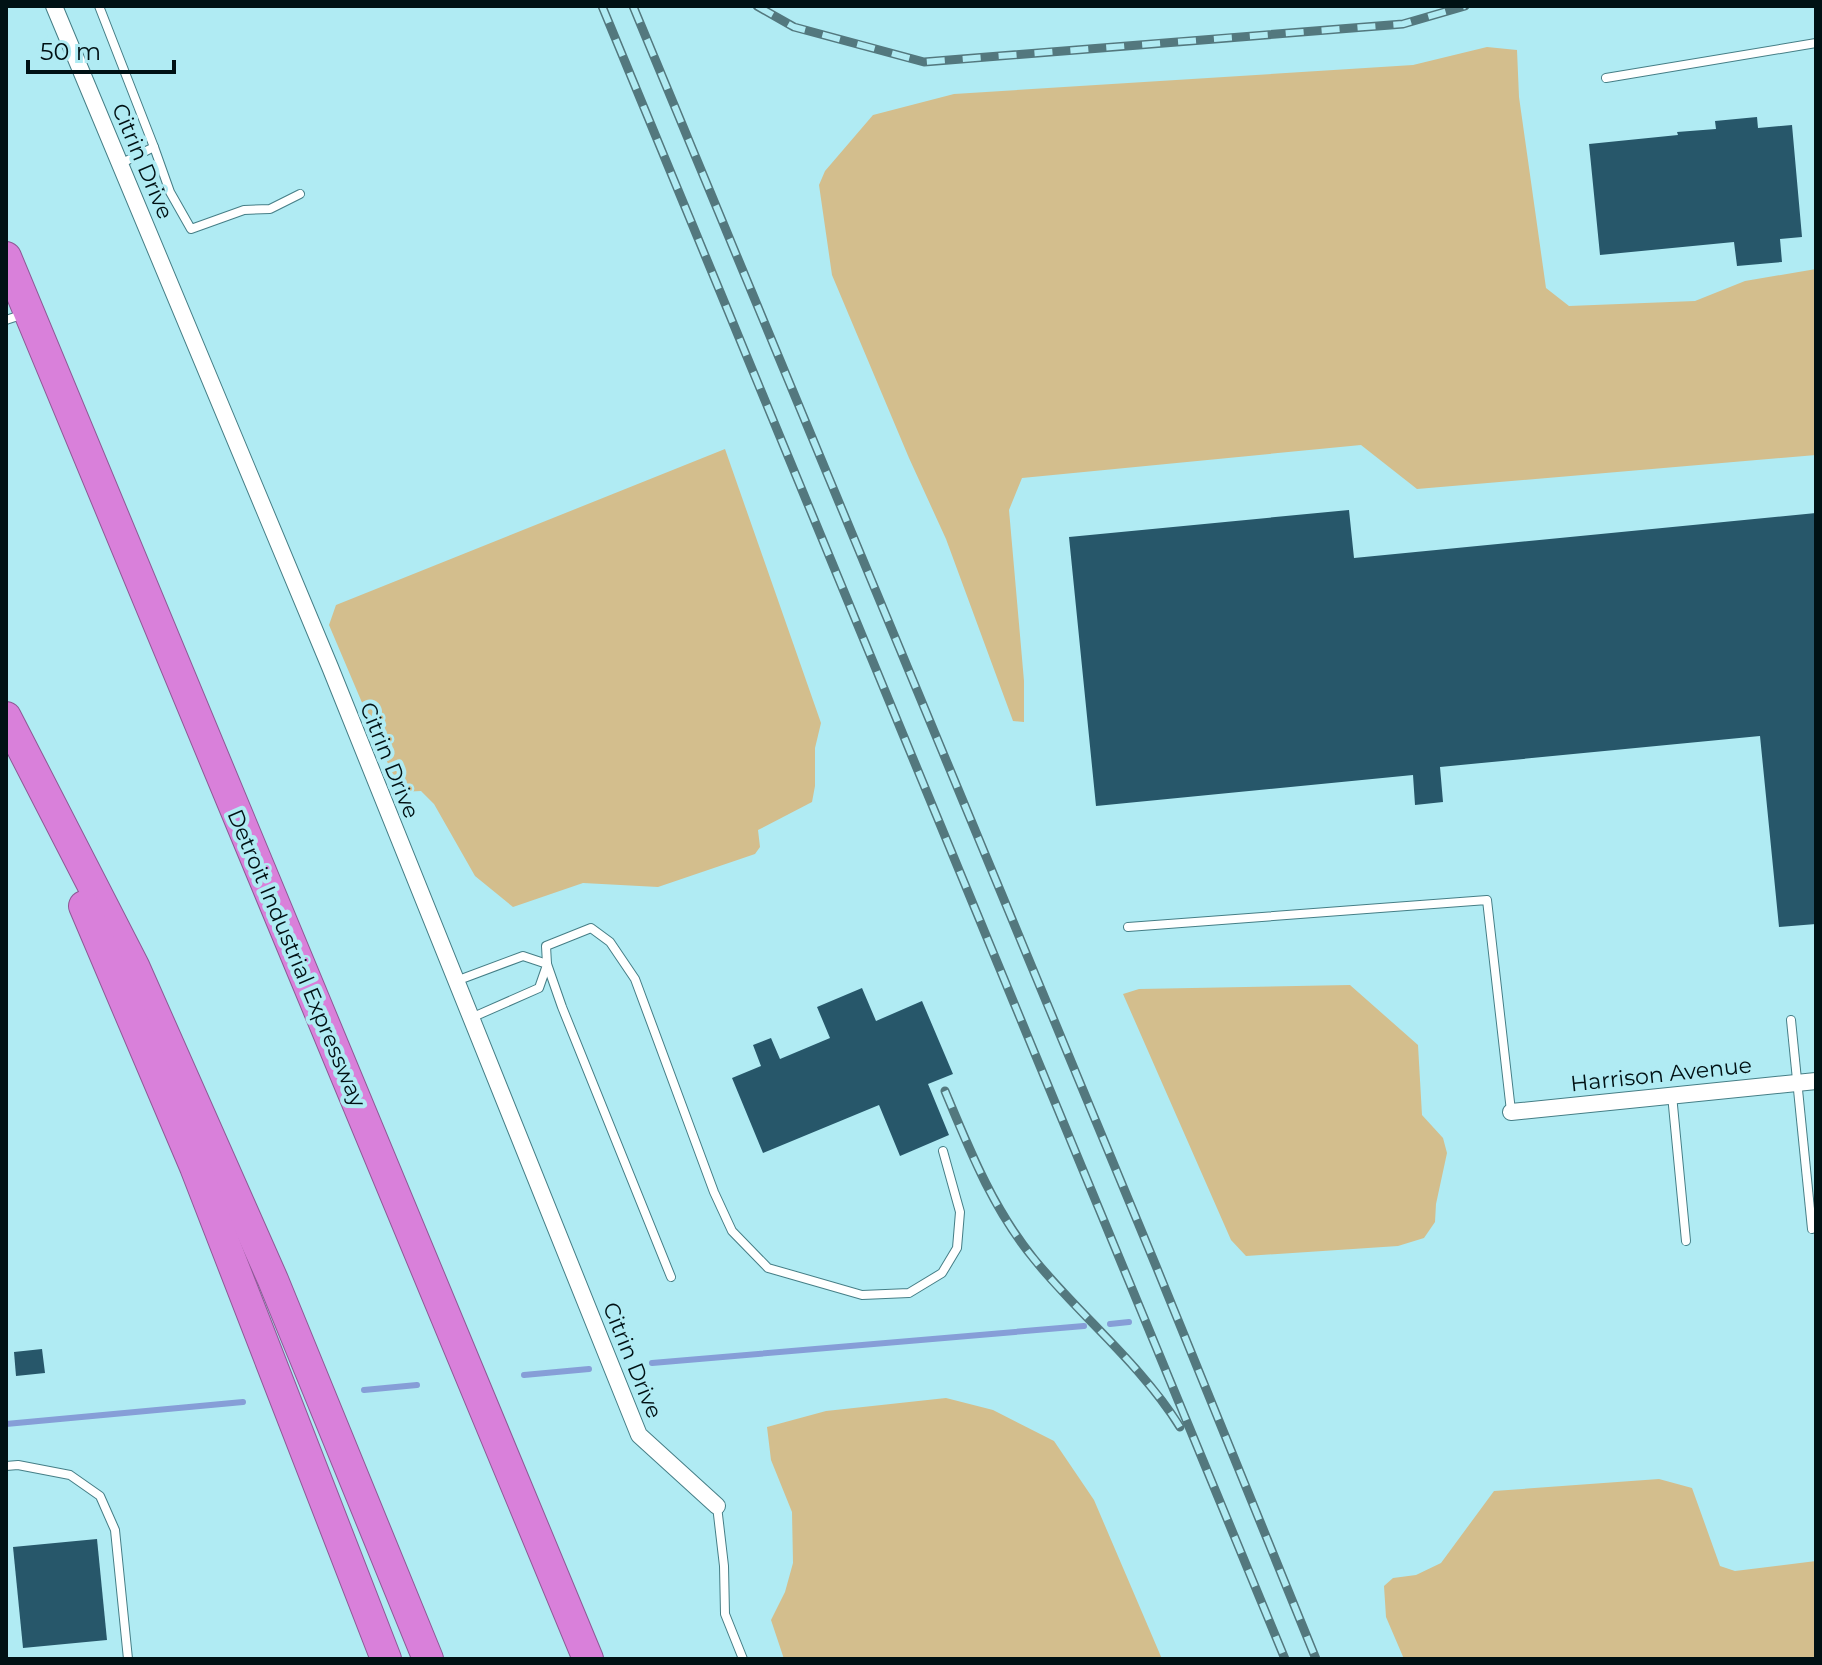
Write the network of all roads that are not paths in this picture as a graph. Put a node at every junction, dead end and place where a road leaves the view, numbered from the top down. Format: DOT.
graph roads {
  1 [pos="54,6"];
  2 [pos="99,6"];
  3 [pos="1816,43"];
  4 [pos="1606,78"];
  5 [pos="154,147"];
  6 [pos="120,164"];
  7 [pos="300,194"];
  8 [pos="6,257"];
  9 [pos="18,316"];
  10 [pos="6,717"];
  11 [pos="6,724"];
  12 [pos="1128,927"];
  13 [pos="547,964"];
  14 [pos="456,981"];
  15 [pos="471,1018"];
  16 [pos="1791,1020"];
  17 [pos="1816,1081"];
  18 [pos="1798,1083"];
  19 [pos="1672,1095"];
  20 [pos="1511,1112"];
  21 [pos="943,1151"];
  22 [pos="1812,1229"];
  23 [pos="1686,1241"];
  24 [pos="671,1277"];
  25 [pos="6,1466"];
  26 [pos="717,1506"];
  27 [pos="128,1659"];
  28 [pos="386,1659"];
  29 [pos="428,1659"];
  30 [pos="588,1659"];
  31 [pos="743,1659"];
  1 -- 6 [label="street, Citrin Drive"];
  2 -- 5 [label="lane"];
  3 -- 4 [label="lane"];
  5 -- 6 [label="lane"];
  5 -- 7 [label="lane"];
  6 -- 14 [label="street, Citrin Drive"];
  8 -- 9 [label="highway, Detroit Industrial Expressway"];
  9 -- 30 [label="highway, Detroit Industrial Expressway"];
  10 -- 29 [label="highway"];
  11 -- 28 [label="highway"];
  12 -- 20 [label="lane"];
  13 -- 14 [label="lane"];
  13 -- 15 [label="lane"];
  13 -- 21 [label="lane"];
  13 -- 24 [label="lane"];
  14 -- 15 [label="street, Citrin Drive"];
  15 -- 26 [label="street, Citrin Drive"];
  16 -- 18 [label="lane"];
  17 -- 18 [label="street, Harrison Avenue"];
  18 -- 19 [label="street, Harrison Avenue"];
  18 -- 22 [label="lane"];
  19 -- 20 [label="street, Harrison Avenue"];
  19 -- 23 [label="lane"];
  25 -- 27 [label="lane"];
  26 -- 31 [label="lane"];
}
